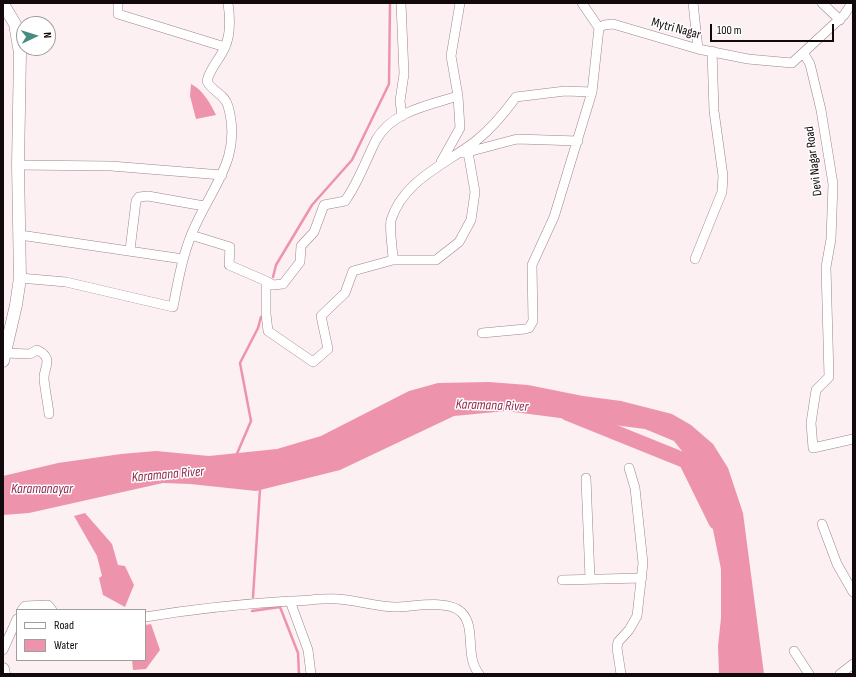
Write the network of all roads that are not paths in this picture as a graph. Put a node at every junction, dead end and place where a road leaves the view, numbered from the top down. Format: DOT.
graph roads {
  1 [pos="118,3"];
  2 [pos="228,3"];
  3 [pos="401,3"];
  4 [pos="460,3"];
  5 [pos="582,3"];
  6 [pos="693,3"];
  7 [pos="822,3"];
  8 [pos="852,3"];
  9 [pos="3,4"];
  10 [pos="840,20"];
  11 [pos="599,28"];
  12 [pos="225,47"];
  13 [pos="698,49"];
  14 [pos="712,51"];
  15 [pos="804,54"];
  16 [pos="592,92"];
  17 [pos="458,96"];
  18 [pos="402,116"];
  19 [pos="578,141"];
  20 [pos="468,152"];
  21 [pos="440,163"];
  22 [pos="18,165"];
  23 [pos="222,175"];
  24 [pos="204,206"];
  25 [pos="20,235"];
  26 [pos="191,235"];
  27 [pos="130,250"];
  28 [pos="183,259"];
  29 [pos="695,259"];
  30 [pos="393,260"];
  31 [pos="20,278"];
  32 [pos="266,281"];
  33 [pos="482,333"];
  34 [pos="4,357"];
  35 [pos="50,414"];
  36 [pos="853,439"];
  37 [pos="629,468"];
  38 [pos="586,478"];
  39 [pos="822,524"];
  40 [pos="642,578"];
  41 [pos="590,579"];
  42 [pos="562,580"];
  43 [pos="853,592"];
  44 [pos="290,601"];
  45 [pos="23,609"];
  46 [pos="51,609"];
  47 [pos="146,617"];
  48 [pos="16,621"];
  49 [pos="3,650"];
  50 [pos="794,651"];
  51 [pos="853,664"];
  52 [pos="3,669"];
  53 [pos="4,674"];
  54 [pos="311,674"];
  55 [pos="479,674"];
  56 [pos="621,674"];
  57 [pos="809,674"];
  58 [pos="840,674"];
  1 -- 12 [label="street"];
  2 -- 12 [label="street"];
  3 -- 18 [label="street"];
  4 -- 17 [label="street"];
  5 -- 11 [label="street"];
  6 -- 13 [label="street"];
  7 -- 10 [label="street"];
  8 -- 10 [label="street, Mytri Nagar"];
  9 -- 22 [label="main road"];
  10 -- 15 [label="street, Mytri Nagar"];
  11 -- 13 [label="street, Mytri Nagar"];
  11 -- 16 [label="street"];
  12 -- 23 [label="street"];
  13 -- 14 [label="street, Mytri Nagar"];
  14 -- 15 [label="street, Mytri Nagar"];
  14 -- 29 [label="street"];
  15 -- 36 [label="street, Devi Nagar Road"];
  16 -- 19 [label="street"];
  16 -- 21 [label="street"];
  17 -- 18 [label="street"];
  17 -- 21 [label="street"];
  18 -- 32 [label="street"];
  19 -- 20 [label="street"];
  19 -- 33 [label="street"];
  20 -- 21 [label="street"];
  20 -- 30 [label="street"];
  21 -- 30 [label="street"];
  22 -- 23 [label="street"];
  22 -- 25 [label="main road"];
  23 -- 24 [label="street"];
  24 -- 26 [label="street"];
  24 -- 27 [label="street"];
  25 -- 27 [label="street"];
  25 -- 31 [label="main road"];
  26 -- 28 [label="street"];
  26 -- 32 [label="street"];
  27 -- 28 [label="street"];
  28 -- 31 [label="street"];
  30 -- 32 [label="street"];
  31 -- 34 [label="main road"];
  34 -- 35 [label="street"];
  37 -- 40 [label="street"];
  38 -- 41 [label="street"];
  39 -- 43 [label="street"];
  40 -- 41 [label="street"];
  40 -- 56 [label="street"];
  41 -- 42 [label="street"];
  44 -- 47 [label="street"];
  44 -- 54 [label="street"];
  44 -- 55 [label="street"];
  45 -- 46 [label="street"];
  48 -- 49 [label="street"];
  50 -- 57 [label="street"];
  51 -- 58 [label="street"];
  52 -- 53 [label="main road"];
}
